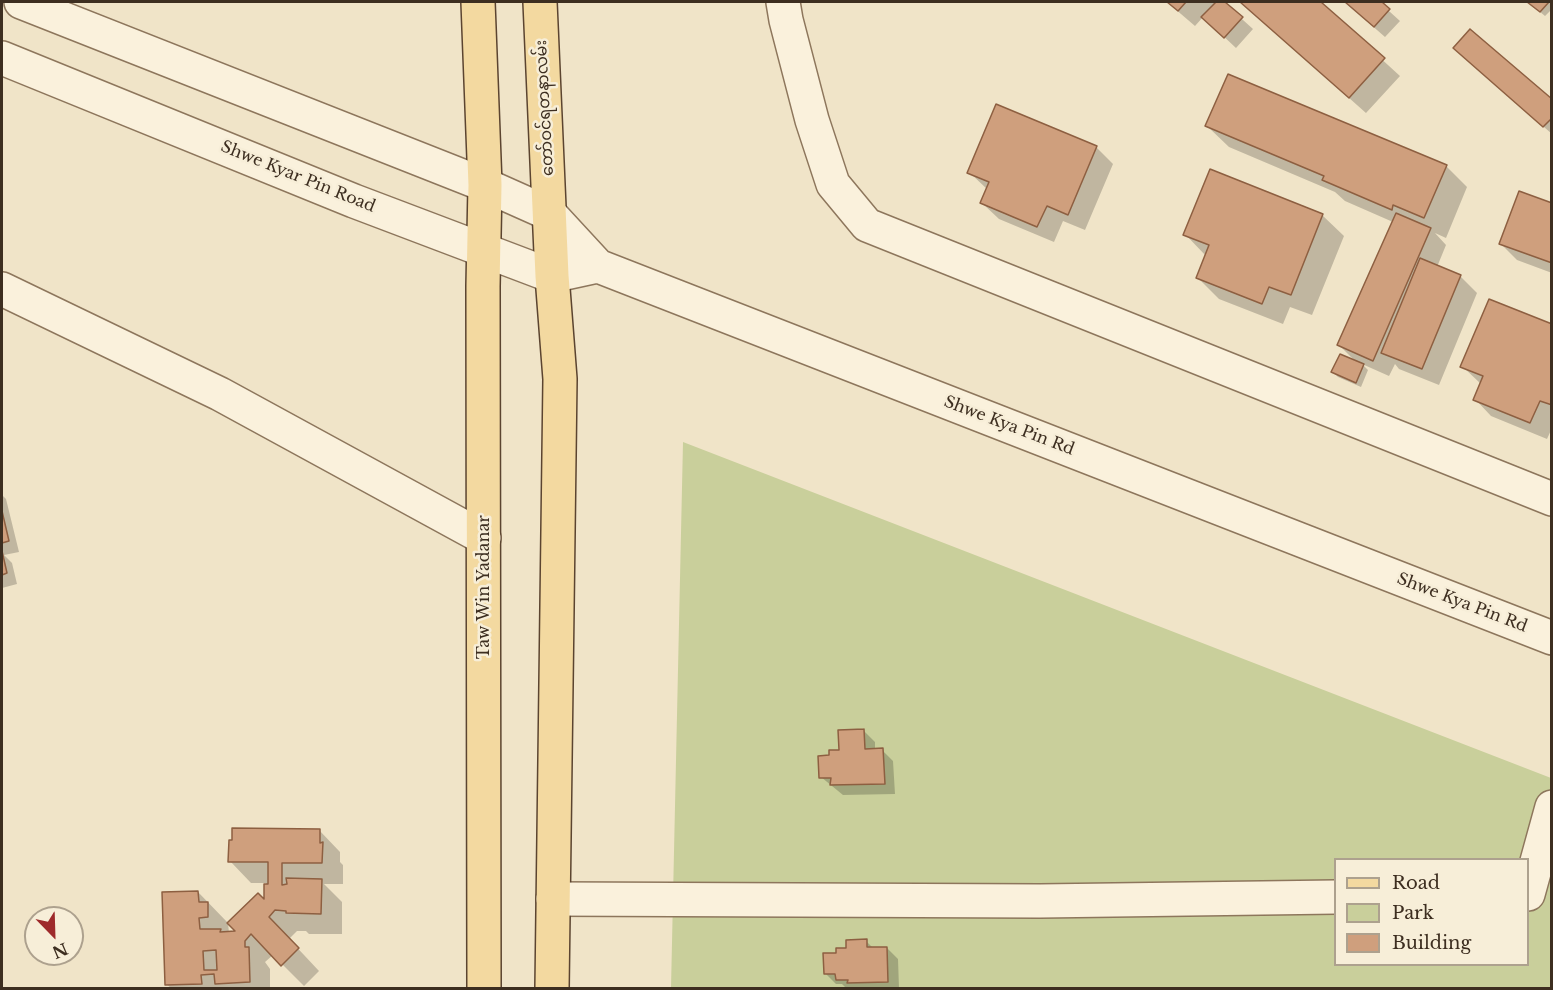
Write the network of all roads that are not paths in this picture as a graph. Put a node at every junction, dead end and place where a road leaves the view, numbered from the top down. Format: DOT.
graph roads {
  1 [pos="21,2"];
  2 [pos="478,2"];
  3 [pos="540,2"];
  4 [pos="783,2"];
  5 [pos="2,58"];
  6 [pos="485,185"];
  7 [pos="550,214"];
  8 [pos="484,249"];
  9 [pos="598,266"];
  10 [pos="552,276"];
  11 [pos="2,289"];
  12 [pos="1551,499"];
  13 [pos="484,538"];
  14 [pos="1551,638"];
  15 [pos="1551,807"];
  16 [pos="1529,887"];
  17 [pos="1334,897"];
  18 [pos="553,899"];
  19 [pos="484,988"];
  20 [pos="552,988"];
  1 -- 6 [label="street"];
  2 -- 6 [label="main road"];
  3 -- 7 [label="main road, တော်ဝင်ရတနာလမ်း"];
  4 -- 12 [label="street"];
  5 -- 8 [label="street, Shwe Kyar Pin Road"];
  6 -- 7 [label="street, Shwe Kya Pin Rd"];
  6 -- 8 [label="main road, Taw Win Yadanar"];
  7 -- 9 [label="street, Shwe Kya Pin Rd"];
  7 -- 10 [label="main road"];
  8 -- 10 [label="street, Shwe Kyar Pin Road"];
  8 -- 13 [label="main road, Taw Win Yadanar"];
  9 -- 10 [label="street"];
  9 -- 14 [label="street, Shwe Kya Pin Rd"];
  10 -- 18 [label="main road"];
  11 -- 13 [label="street"];
  13 -- 19 [label="main road, Taw Win Yadanar"];
  15 -- 16 [label="street"];
  17 -- 18 [label="street"];
  18 -- 20 [label="main road"];
}
